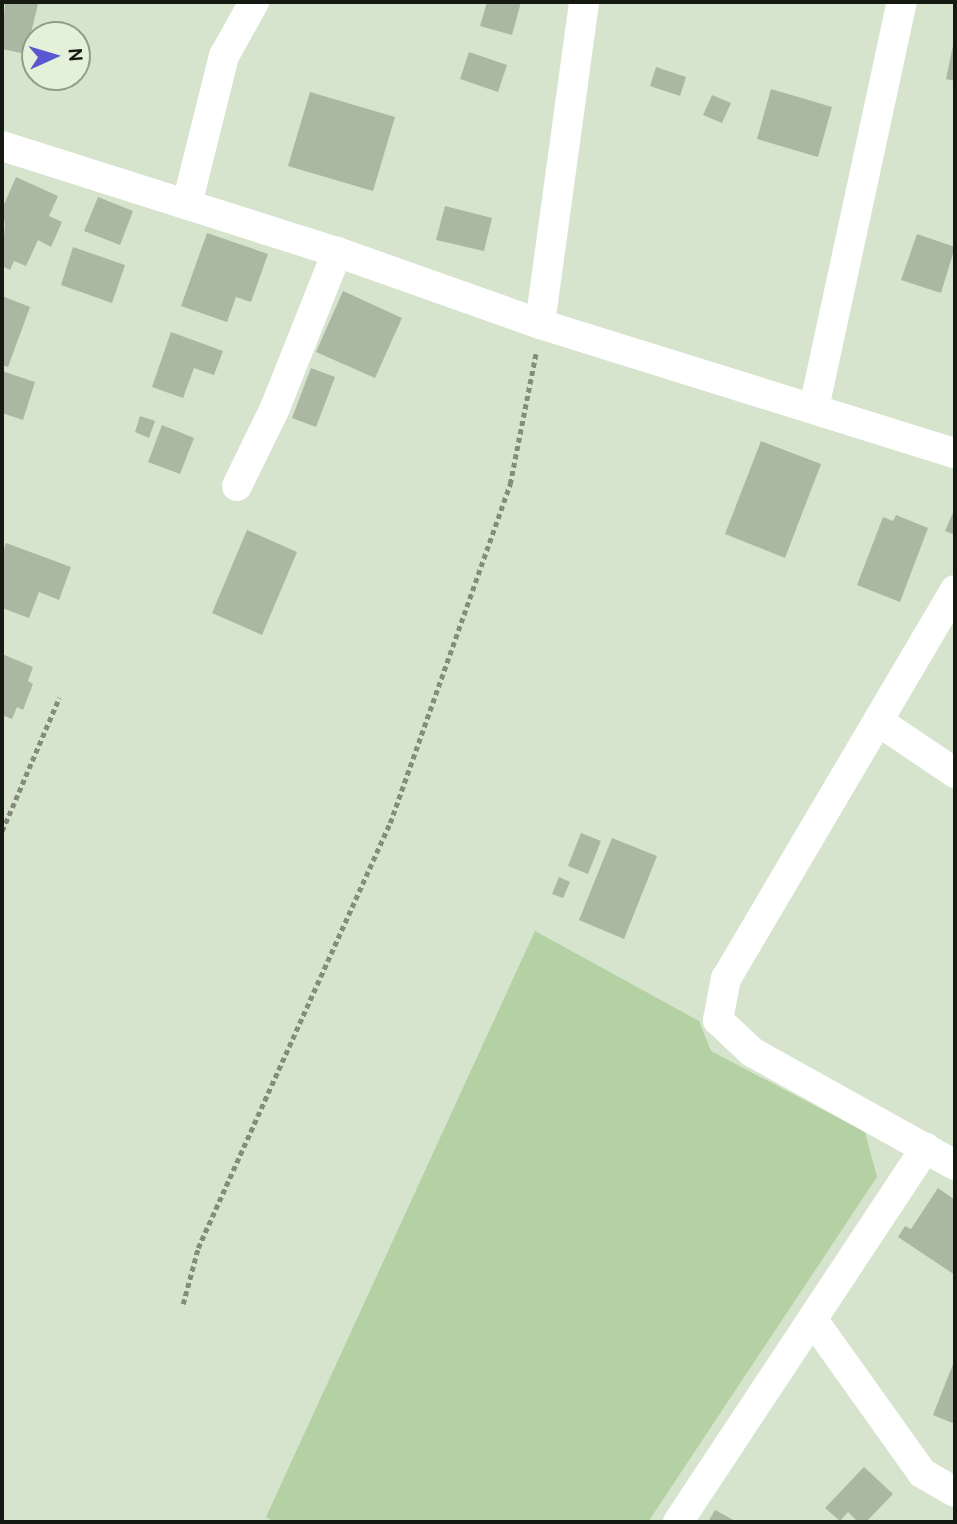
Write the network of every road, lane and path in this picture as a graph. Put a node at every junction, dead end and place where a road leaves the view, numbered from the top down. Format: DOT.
graph roads {
  1 [pos="254,2"];
  2 [pos="584,2"];
  3 [pos="902,2"];
  4 [pos="2,146"];
  5 [pos="187,204"];
  6 [pos="337,252"];
  7 [pos="540,324"];
  8 [pos="814,408"];
  9 [pos="955,453"];
  10 [pos="237,486"];
  11 [pos="955,590"];
  12 [pos="59,698"];
  13 [pos="878,721"];
  14 [pos="955,773"];
  15 [pos="2,831"];
  16 [pos="926,1148"];
  17 [pos="955,1166"];
  18 [pos="183,1304"];
  19 [pos="813,1320"];
  20 [pos="955,1492"];
  21 [pos="678,1522"];
  1 -- 5 [label="street"];
  2 -- 7 [label="street"];
  3 -- 8 [label="street"];
  4 -- 5 [label="street"];
  5 -- 6 [label="street"];
  6 -- 7 [label="street"];
  6 -- 10 [label="street"];
  7 -- 8 [label="street"];
  7 -- 18 [label="path"];
  8 -- 9 [label="street"];
  11 -- 13 [label="street"];
  12 -- 15 [label="path"];
  13 -- 14 [label="street"];
  13 -- 16 [label="street"];
  16 -- 17 [label="street"];
  16 -- 19 [label="street"];
  19 -- 20 [label="street"];
  19 -- 21 [label="street"];
}
